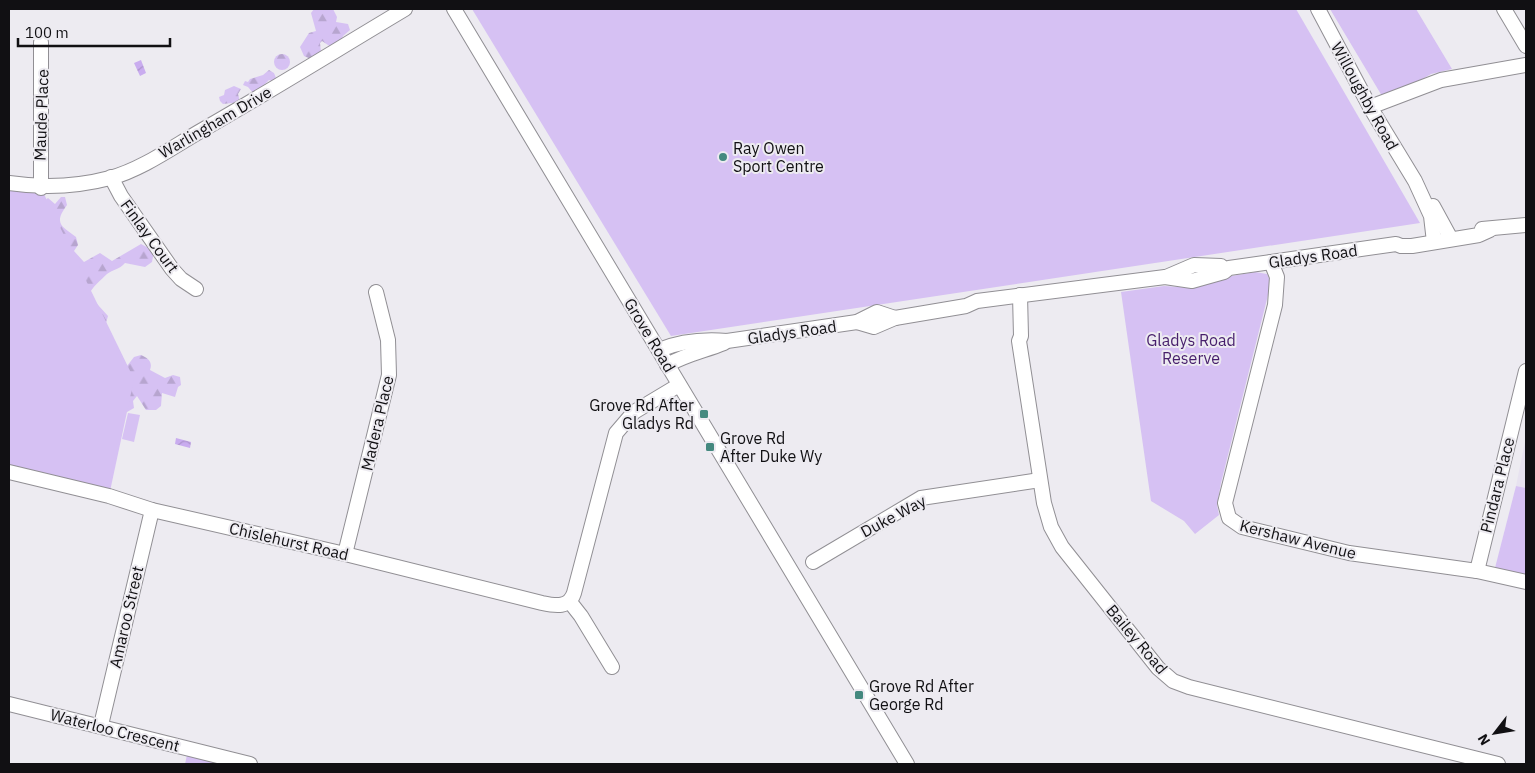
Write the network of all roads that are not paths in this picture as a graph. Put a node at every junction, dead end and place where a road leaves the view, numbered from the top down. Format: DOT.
graph roads {
  1 [pos="406,9"];
  2 [pos="454,9"];
  3 [pos="1318,9"];
  4 [pos="1504,9"];
  5 [pos="42,42"];
  6 [pos="1526,46"];
  7 [pos="1526,65"];
  8 [pos="1370,107"];
  9 [pos="111,177"];
  10 [pos="1414,182"];
  11 [pos="9,183"];
  12 [pos="41,188"];
  13 [pos="1526,224"];
  14 [pos="1450,236"];
  15 [pos="1434,238"];
  16 [pos="1287,260"];
  17 [pos="1271,262"];
  18 [pos="196,289"];
  19 [pos="376,292"];
  20 [pos="1014,300"];
  21 [pos="1275,305"];
  22 [pos="727,341"];
  23 [pos="659,350"];
  24 [pos="667,365"];
  25 [pos="1526,371"];
  26 [pos="679,385"];
  27 [pos="9,472"];
  28 [pos="1040,480"];
  29 [pos="152,510"];
  30 [pos="345,554"];
  31 [pos="813,562"];
  32 [pos="1478,571"];
  33 [pos="1526,582"];
  34 [pos="570,602"];
  35 [pos="612,667"];
  36 [pos="9,704"];
  37 [pos="101,725"];
  38 [pos="250,764"];
  39 [pos="907,764"];
  40 [pos="1498,764"];
  1 -- 9 [label="street, Warlingham Drive"];
  2 -- 23 [label="street, Grove Road"];
  3 -- 8 [label="street, Willoughby Road"];
  4 -- 6 [label="street"];
  5 -- 12 [label="street, Maude Place"];
  7 -- 8 [label="street"];
  8 -- 10 [label="street, Willoughby Road"];
  9 -- 12 [label="street, Warlingham Drive"];
  9 -- 18 [label="street, Finlay Court"];
  10 -- 14 [label="street, Willoughby Road"];
  10 -- 15 [label="street, Willoughby Road"];
  11 -- 12 [label="street, Warlingham Drive"];
  13 -- 14 [label="street, Gladys Road"];
  14 -- 15 [label="street, Gladys Road"];
  15 -- 16 [label="street, Gladys Road"];
  16 -- 17 [label="street, Gladys Road"];
  16 -- 21 [label="street, Kershaw Avenue"];
  17 -- 20 [label="street, Gladys Road"];
  17 -- 21 [label="street, Kershaw Avenue"];
  19 -- 30 [label="street, Madera Place"];
  20 -- 22 [label="street, Gladys Road"];
  20 -- 28 [label="street, Bailey Road"];
  21 -- 32 [label="street, Kershaw Avenue"];
  22 -- 23 [label="street, Gladys Road"];
  22 -- 24 [label="street, Gladys Road"];
  23 -- 24 [label="street, Grove Road"];
  24 -- 26 [label="street, Grove Road"];
  25 -- 32 [label="street, Pindara Place"];
  26 -- 34 [label="street"];
  26 -- 39 [label="street, Grove Road"];
  27 -- 29 [label="street, Chislehurst Road"];
  28 -- 31 [label="street, Duke Way"];
  28 -- 40 [label="street, Bailey Road"];
  29 -- 30 [label="street, Chislehurst Road"];
  29 -- 37 [label="street, Amaroo Street"];
  30 -- 34 [label="street, Chislehurst Road"];
  32 -- 33 [label="street, Kershaw Avenue"];
  34 -- 35 [label="street"];
  36 -- 37 [label="street, Waterloo Crescent"];
  37 -- 38 [label="street, Waterloo Crescent"];
}
